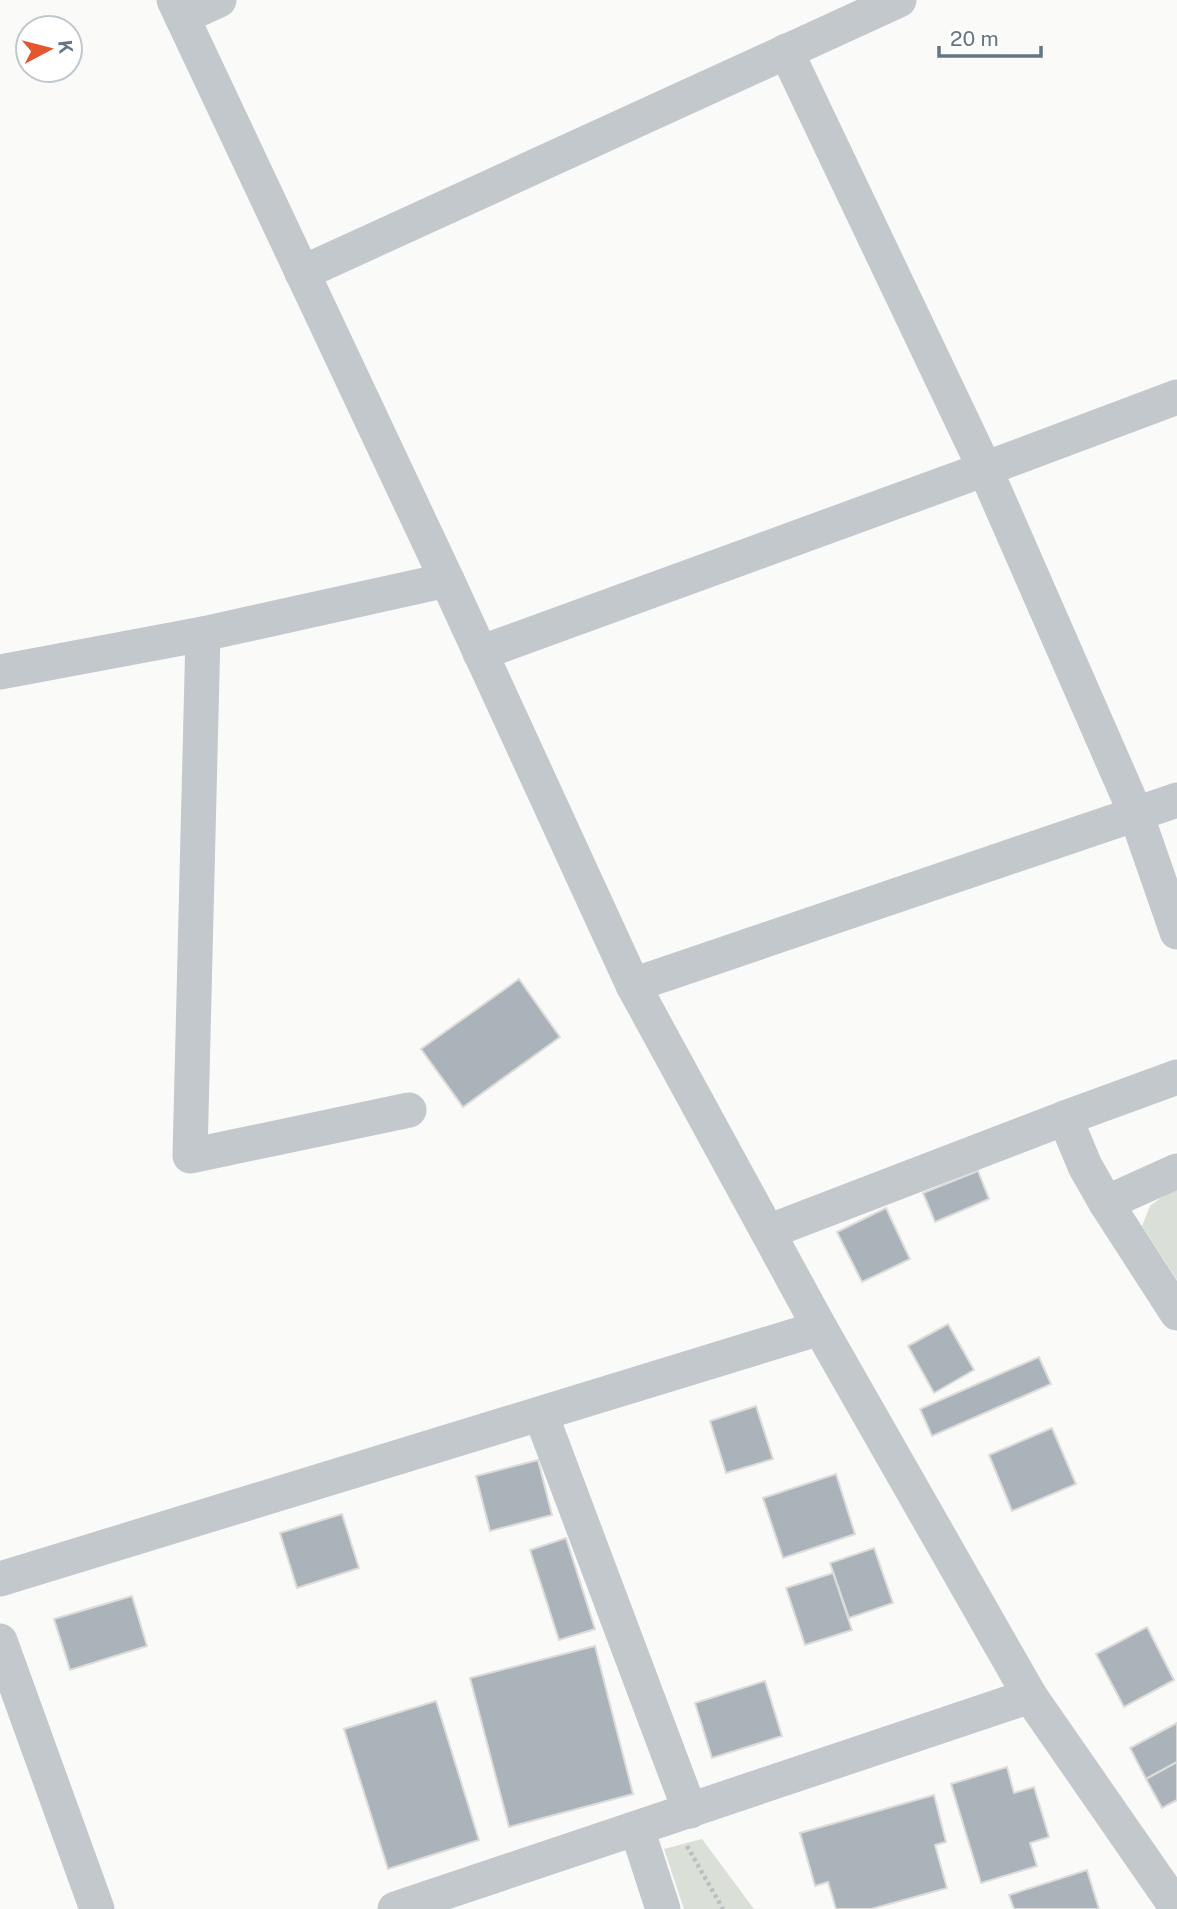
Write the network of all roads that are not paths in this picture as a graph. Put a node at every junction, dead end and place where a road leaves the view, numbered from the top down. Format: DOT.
graph roads {
  1 [pos="219,0"];
  2 [pos="900,0"];
  3 [pos="178,9"];
  4 [pos="786,51"];
  5 [pos="302,273"];
  6 [pos="1177,397"];
  7 [pos="985,469"];
  8 [pos="447,580"];
  9 [pos="203,634"];
  10 [pos="480,653"];
  11 [pos="0,672"];
  12 [pos="1177,800"];
  13 [pos="1136,814"];
  14 [pos="1177,932"];
  15 [pos="633,985"];
  16 [pos="1177,1077"];
  17 [pos="409,1110"];
  18 [pos="1065,1118"];
  19 [pos="1177,1171"];
  20 [pos="1106,1203"];
  21 [pos="768,1232"];
  22 [pos="1177,1313"];
  23 [pos="820,1328"];
  24 [pos="541,1415"];
  25 [pos="0,1579"];
  26 [pos="0,1641"];
  27 [pos="1030,1696"];
  28 [pos="681,1814"];
  29 [pos="637,1829"];
  30 [pos="1177,1908"];
  31 [pos="97,1909"];
  32 [pos="395,1909"];
  33 [pos="663,1909"];
  1 -- 3 [label="street"];
  2 -- 4 [label="street"];
  3 -- 5 [label="street"];
  4 -- 5 [label="street"];
  4 -- 7 [label="street"];
  5 -- 8 [label="street"];
  6 -- 7 [label="street"];
  7 -- 10 [label="street"];
  7 -- 13 [label="street"];
  8 -- 9 [label="street"];
  8 -- 10 [label="street"];
  9 -- 11 [label="street"];
  9 -- 17 [label="street"];
  10 -- 15 [label="street"];
  12 -- 13 [label="street"];
  13 -- 14 [label="street"];
  13 -- 15 [label="street"];
  15 -- 21 [label="street"];
  16 -- 18 [label="street"];
  18 -- 20 [label="street"];
  18 -- 21 [label="street"];
  19 -- 20 [label="street"];
  20 -- 22 [label="street"];
  21 -- 23 [label="street"];
  23 -- 24 [label="street"];
  23 -- 27 [label="street"];
  24 -- 25 [label="street"];
  24 -- 28 [label="street"];
  26 -- 31 [label="street"];
  27 -- 28 [label="street"];
  27 -- 30 [label="street"];
  28 -- 29 [label="street"];
  29 -- 32 [label="street"];
  29 -- 33 [label="street"];
}
